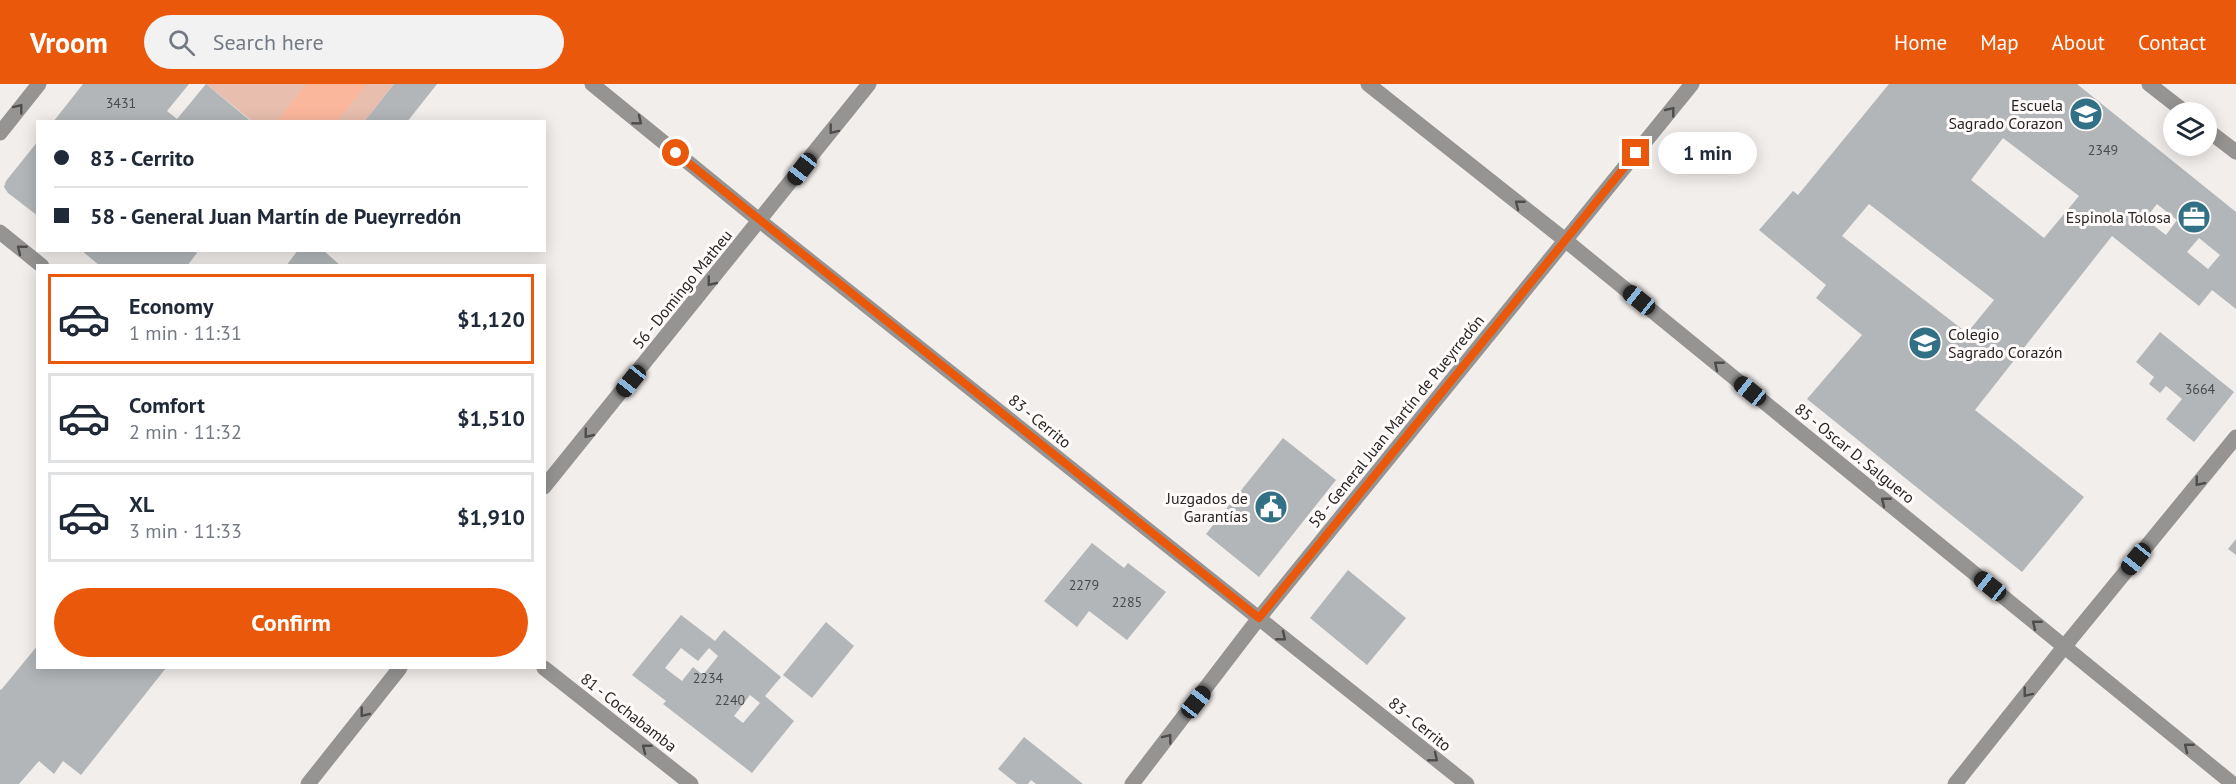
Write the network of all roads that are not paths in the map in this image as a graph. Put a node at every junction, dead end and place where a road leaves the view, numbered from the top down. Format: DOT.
graph roads {
  1 [pos="39,84"];
  2 [pos="592,84"];
  3 [pos="869,84"];
  4 [pos="1368,84"];
  5 [pos="1692,84"];
  6 [pos="2149,84"];
  7 [pos="2172,102"];
  8 [pos="0,133"];
  9 [pos="2217,137"];
  10 [pos="2236,152"];
  11 [pos="760,221"];
  12 [pos="0,232"];
  13 [pos="1565,240"];
  14 [pos="40,264"];
  15 [pos="2236,437"];
  16 [pos="546,485"];
  17 [pos="1259,618"];
  18 [pos="2064,647"];
  19 [pos="399,669"];
  20 [pos="545,669"];
  21 [pos="308,784"];
  22 [pos="692,784"];
  23 [pos="1132,784"];
  24 [pos="1467,784"];
  25 [pos="1955,784"];
  26 [pos="2233,784"];
  8 -- 1 [label="street, one-way"];
  2 -- 11 [label="street, 83 - Cerrito, one-way"];
  3 -- 11 [label="street, 56 - Domingo Matheu, one-way"];
  13 -- 4 [label="street, 85 - Oscar D. Salguero, one-way"];
  13 -- 5 [label="street, 58 - General Juan Martín de Pueyrredón, one-way"];
  6 -- 7 [label="street"];
  9 -- 10 [label="street"];
  11 -- 16 [label="street, 56 - Domingo Matheu, one-way"];
  11 -- 17 [label="street, 83 - Cerrito"];
  14 -- 12 [label="street, one-way"];
  13 -- 17 [label="street, 58 - General Juan Martín de Pueyrredón"];
  18 -- 13 [label="street, 85 - Oscar D. Salguero, one-way"];
  15 -- 18 [label="street, one-way"];
  23 -- 17 [label="street, 58 - General Juan Martín de Pueyrredón, one-way"];
  17 -- 24 [label="street, 83 - Cerrito, one-way"];
  18 -- 25 [label="street, one-way"];
  26 -- 18 [label="street, 85 - Oscar D. Salguero, one-way"];
  19 -- 21 [label="street, one-way"];
  22 -- 20 [label="street, 81 - Cochabamba, one-way"];
}
